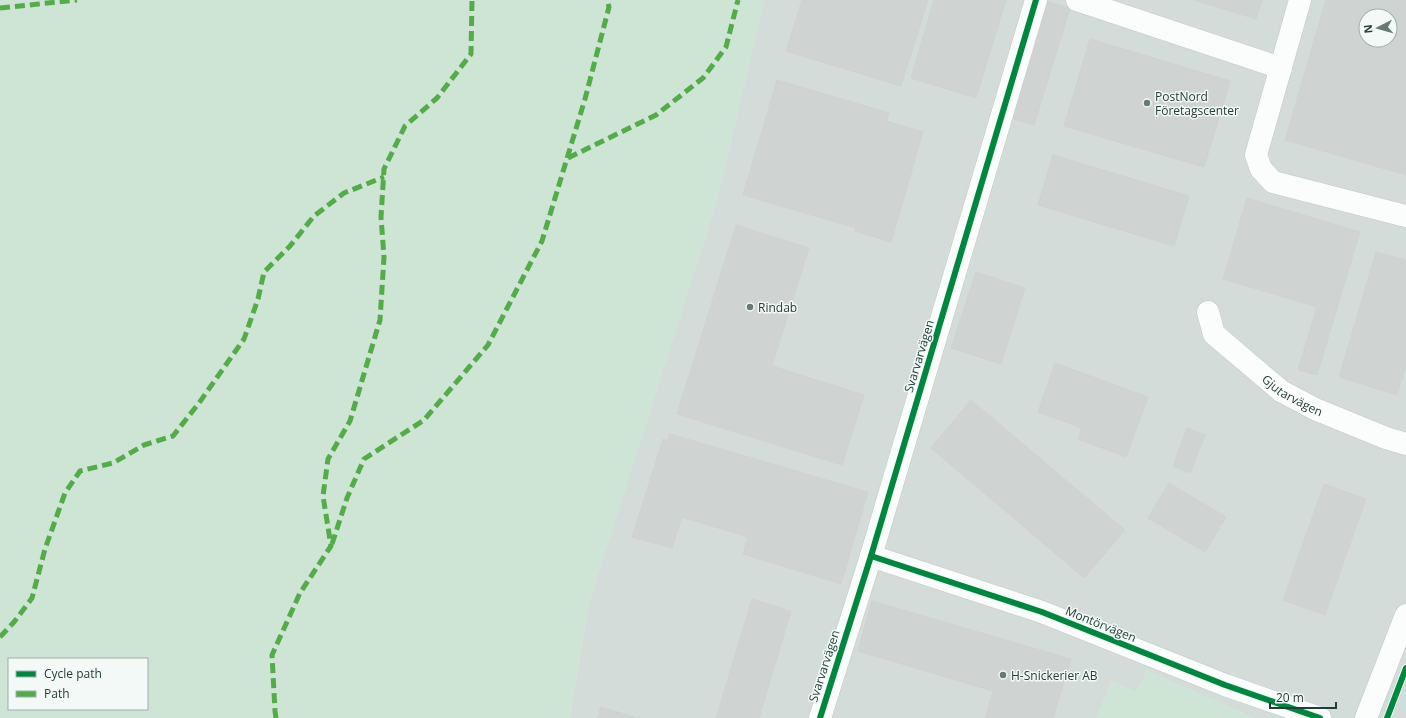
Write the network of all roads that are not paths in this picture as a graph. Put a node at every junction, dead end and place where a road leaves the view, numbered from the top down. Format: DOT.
graph roads {
  1 [pos="1036,0"];
  2 [pos="1077,0"];
  3 [pos="1300,0"];
  4 [pos="1281,68"];
  5 [pos="1406,216"];
  6 [pos="1208,312"];
  7 [pos="1406,444"];
  8 [pos="871,556"];
  9 [pos="1406,615"];
  10 [pos="820,718"];
  11 [pos="1320,718"];
  12 [pos="1366,718"];
  1 -- 8 [label="street, Svarvarvägen"];
  2 -- 4 [label="street"];
  3 -- 4 [label="street"];
  4 -- 5 [label="street"];
  6 -- 7 [label="street, Gjutarvägen"];
  8 -- 10 [label="street, Svarvarvägen"];
  8 -- 11 [label="street, Montörvägen"];
  9 -- 12 [label="street"];
}
